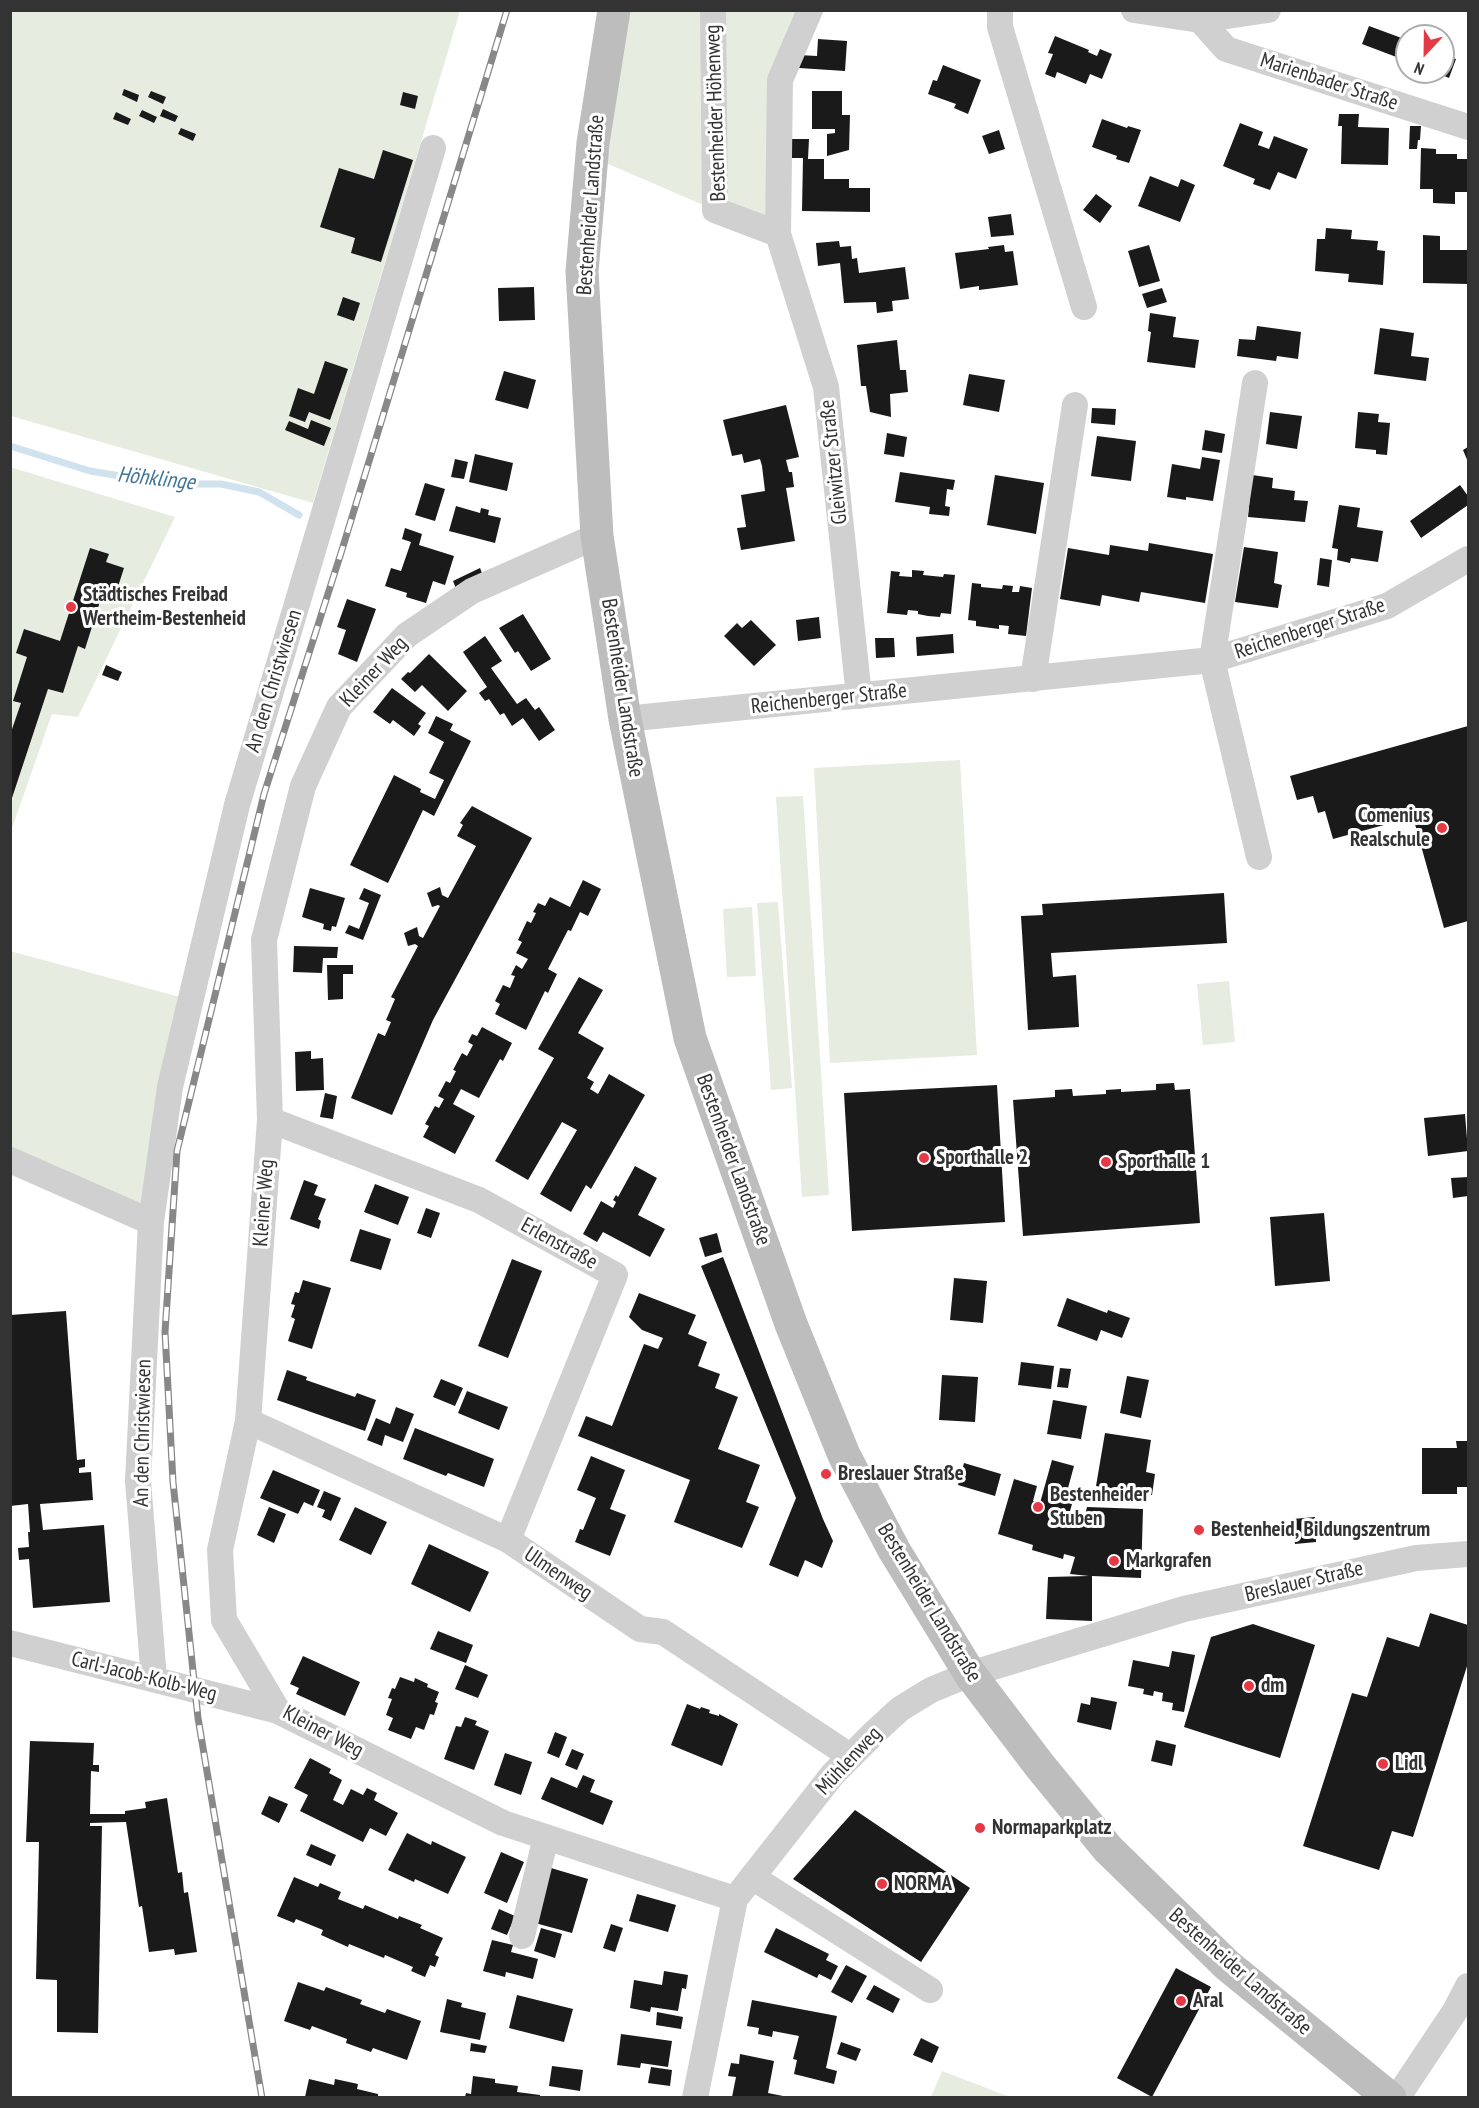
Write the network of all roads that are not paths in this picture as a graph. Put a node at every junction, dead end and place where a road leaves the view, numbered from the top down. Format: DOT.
graph roads {
  1 [pos="614,10"];
  2 [pos="713,10"];
  3 [pos="810,10"];
  4 [pos="1000,10"];
  5 [pos="1134,10"];
  6 [pos="1268,10"];
  7 [pos="1200,20"];
  8 [pos="1468,127"];
  9 [pos="433,148"];
  10 [pos="778,234"];
  11 [pos="1084,307"];
  12 [pos="1255,383"];
  13 [pos="1075,405"];
  14 [pos="597,536"];
  15 [pos="1468,559"];
  16 [pos="1212,660"];
  17 [pos="1033,679"];
  18 [pos="859,696"];
  19 [pos="625,719"];
  20 [pos="1259,857"];
  21 [pos="270,1120"];
  22 [pos="10,1160"];
  23 [pos="151,1222"];
  24 [pos="248,1421"];
  25 [pos="508,1540"];
  26 [pos="1468,1554"];
  27 [pos="10,1643"];
  28 [pos="970,1674"];
  29 [pos="154,1679"];
  30 [pos="278,1711"];
  31 [pos="849,1757"];
  32 [pos="546,1837"];
  33 [pos="752,1877"];
  34 [pos="735,1899"];
  35 [pos="522,1936"];
  36 [pos="1468,1986"];
  37 [pos="930,1990"];
  38 [pos="1462,2014"];
  39 [pos="695,2097"];
  40 [pos="1390,2097"];
  41 [pos="1397,2097"];
  1 -- 14 [label="main road, Bestenheider Landstraße"];
  2 -- 10 [label="street, Bestenheider Höhenweg"];
  3 -- 10 [label="street"];
  4 -- 11 [label="street"];
  5 -- 7 [label="street"];
  6 -- 7 [label="street"];
  7 -- 8 [label="street, Marienbader Straße"];
  9 -- 23 [label="street, An den Christwiesen"];
  10 -- 18 [label="street, Gleiwitzer Straße"];
  12 -- 16 [label="street, Reichenberger Straße"];
  13 -- 17 [label="street"];
  14 -- 19 [label="main road, Bestenheider Landstraße"];
  14 -- 21 [label="street, Kleiner Weg"];
  15 -- 16 [label="street, Reichenberger Straße"];
  16 -- 17 [label="street, Reichenberger Straße"];
  16 -- 20 [label="street, Reichenberger Straße"];
  17 -- 18 [label="street, Reichenberger Straße"];
  18 -- 19 [label="street, Reichenberger Straße"];
  19 -- 28 [label="main road, Bestenheider Landstraße"];
  21 -- 24 [label="street, Kleiner Weg"];
  21 -- 25 [label="street, Erlenstraße"];
  22 -- 23 [label="street"];
  23 -- 29 [label="street, An den Christwiesen"];
  24 -- 25 [label="street, Ulmenweg"];
  24 -- 30 [label="street, Kleiner Weg"];
  25 -- 31 [label="street, Ulmenweg"];
  26 -- 28 [label="street, Breslauer Straße"];
  27 -- 29 [label="street, Carl-Jacob-Kolb-Weg"];
  28 -- 31 [label="street, Mühlenweg"];
  28 -- 40 [label="main road, Bestenheider Landstraße"];
  29 -- 30 [label="street, Carl-Jacob-Kolb-Weg"];
  30 -- 32 [label="street, Kleiner Weg"];
  31 -- 33 [label="street, Mühlenweg"];
  32 -- 34 [label="street, Kleiner Weg"];
  32 -- 35 [label="street"];
  33 -- 34 [label="street, Mühlenweg"];
  33 -- 37 [label="street"];
  34 -- 39 [label="street, Mühlenweg"];
  36 -- 38 [label="street"];
  38 -- 41 [label="street"];
}
